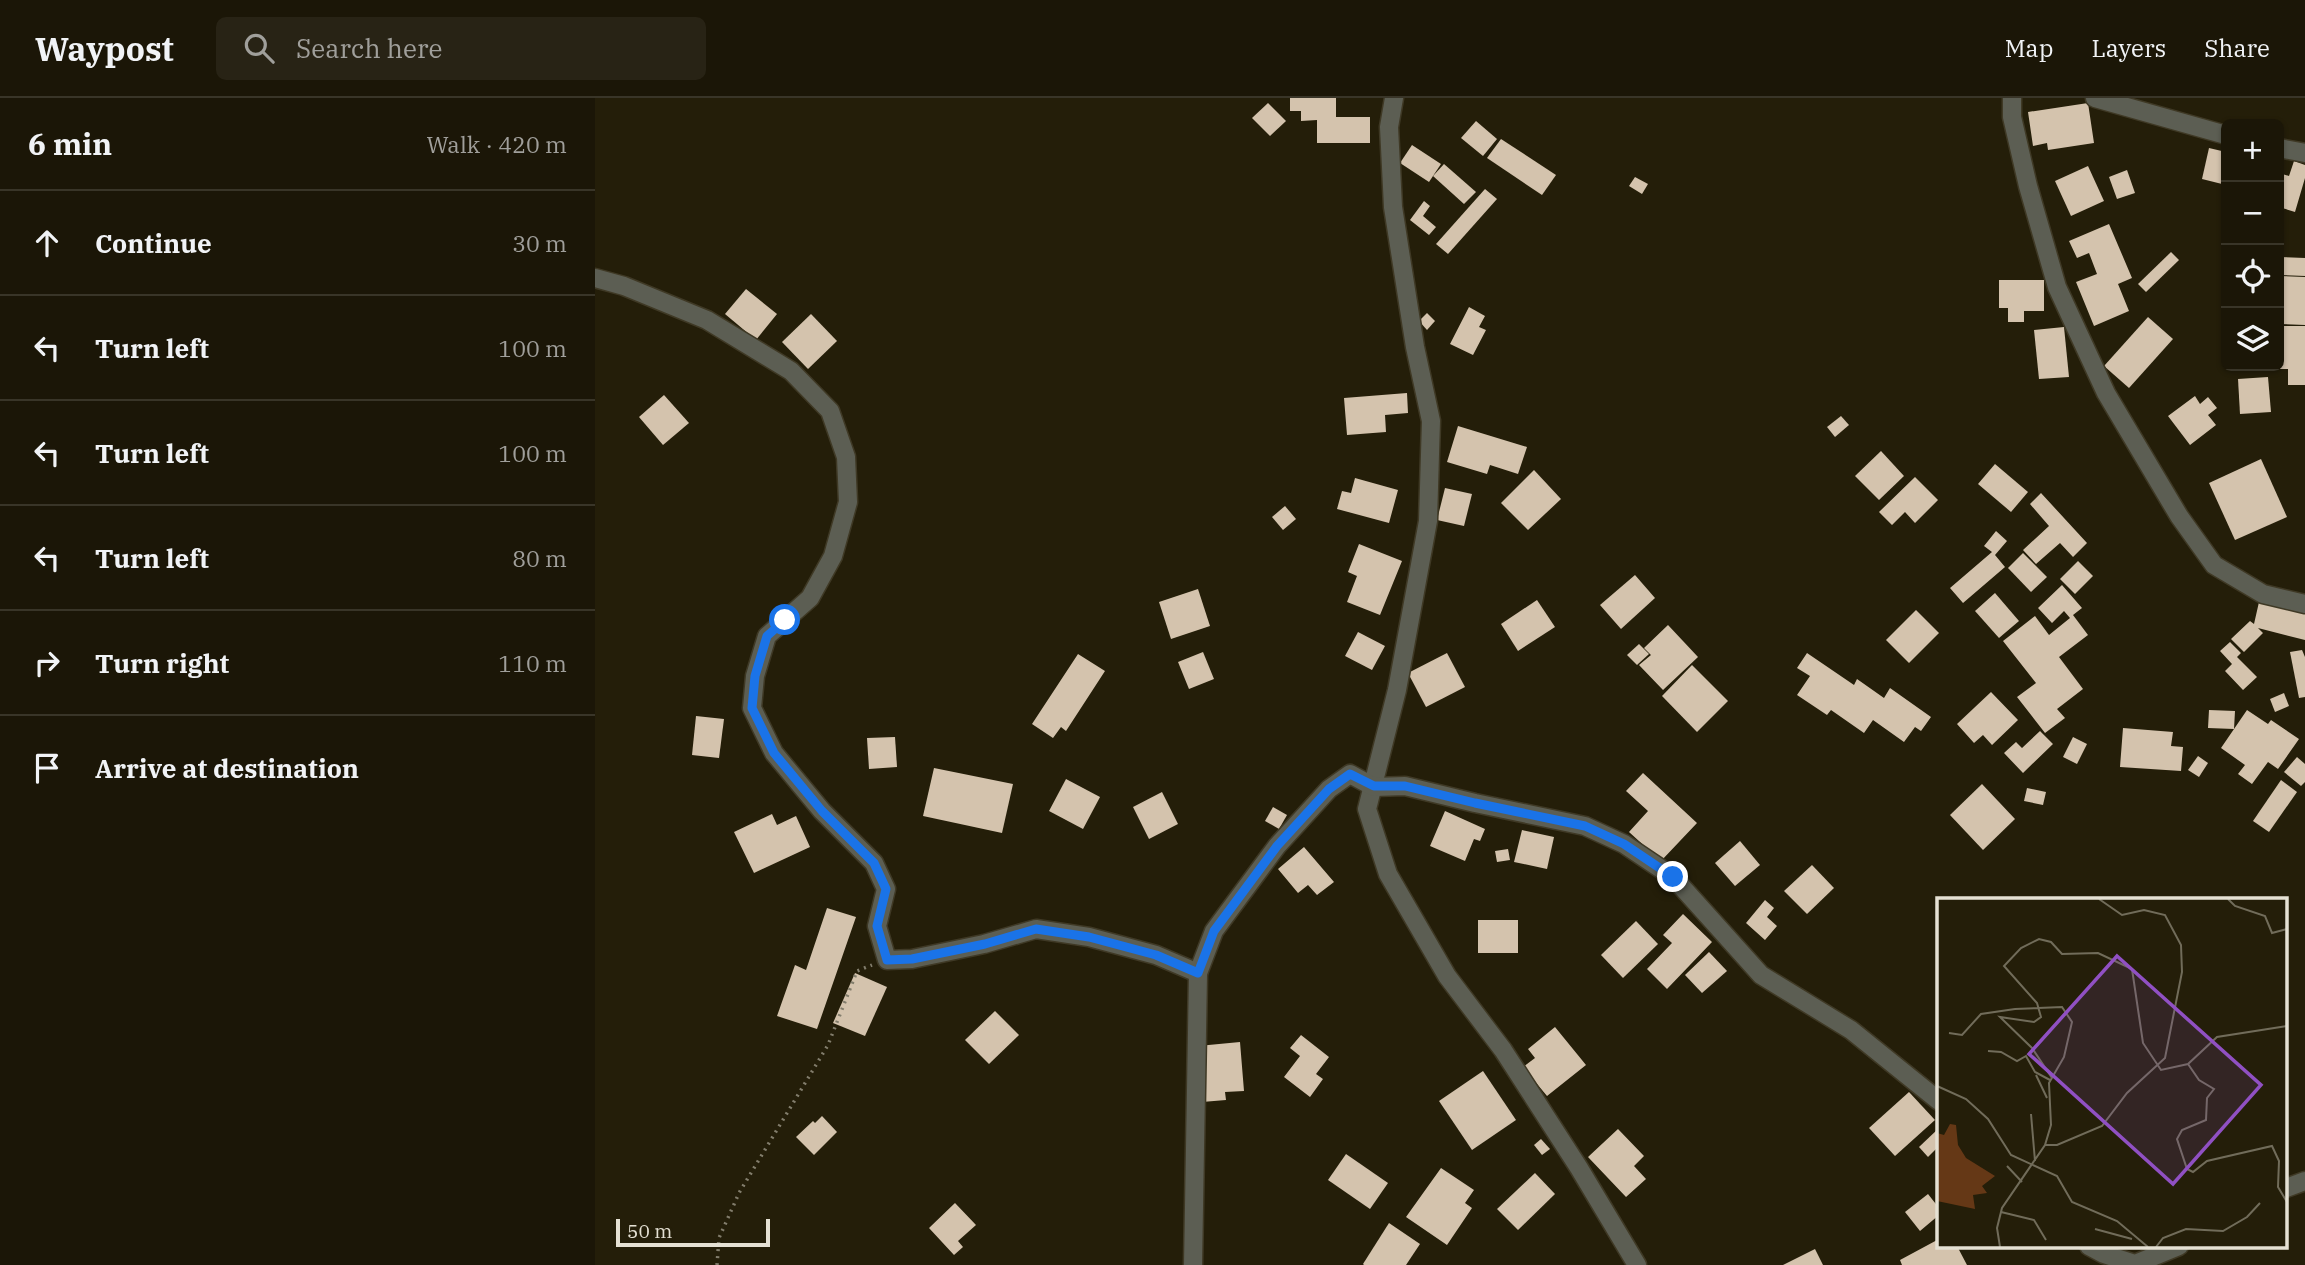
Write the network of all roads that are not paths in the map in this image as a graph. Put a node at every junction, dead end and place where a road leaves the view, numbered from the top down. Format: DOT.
graph roads {
  1 [pos="1394,98"];
  2 [pos="2012,98"];
  3 [pos="2095,98"];
  4 [pos="2221,134"];
  5 [pos="2284,149"];
  6 [pos="2305,153"];
  7 [pos="595,278"];
  8 [pos="2305,604"];
  9 [pos="1374,786"];
  10 [pos="1198,973"];
  11 [pos="1937,1099"];
  12 [pos="2305,1181"];
  13 [pos="2287,1188"];
  14 [pos="2093,1248"];
  15 [pos="2174,1248"];
  16 [pos="1193,1265"];
  17 [pos="1637,1265"];
  1 -- 9 [label="street"];
  2 -- 8 [label="street"];
  3 -- 4 [label="street"];
  5 -- 6 [label="street"];
  7 -- 10 [label="street"];
  9 -- 10 [label="street"];
  9 -- 11 [label="street"];
  9 -- 17 [label="street"];
  10 -- 16 [label="street"];
  12 -- 13 [label="street"];
  14 -- 15 [label="street"];
}
